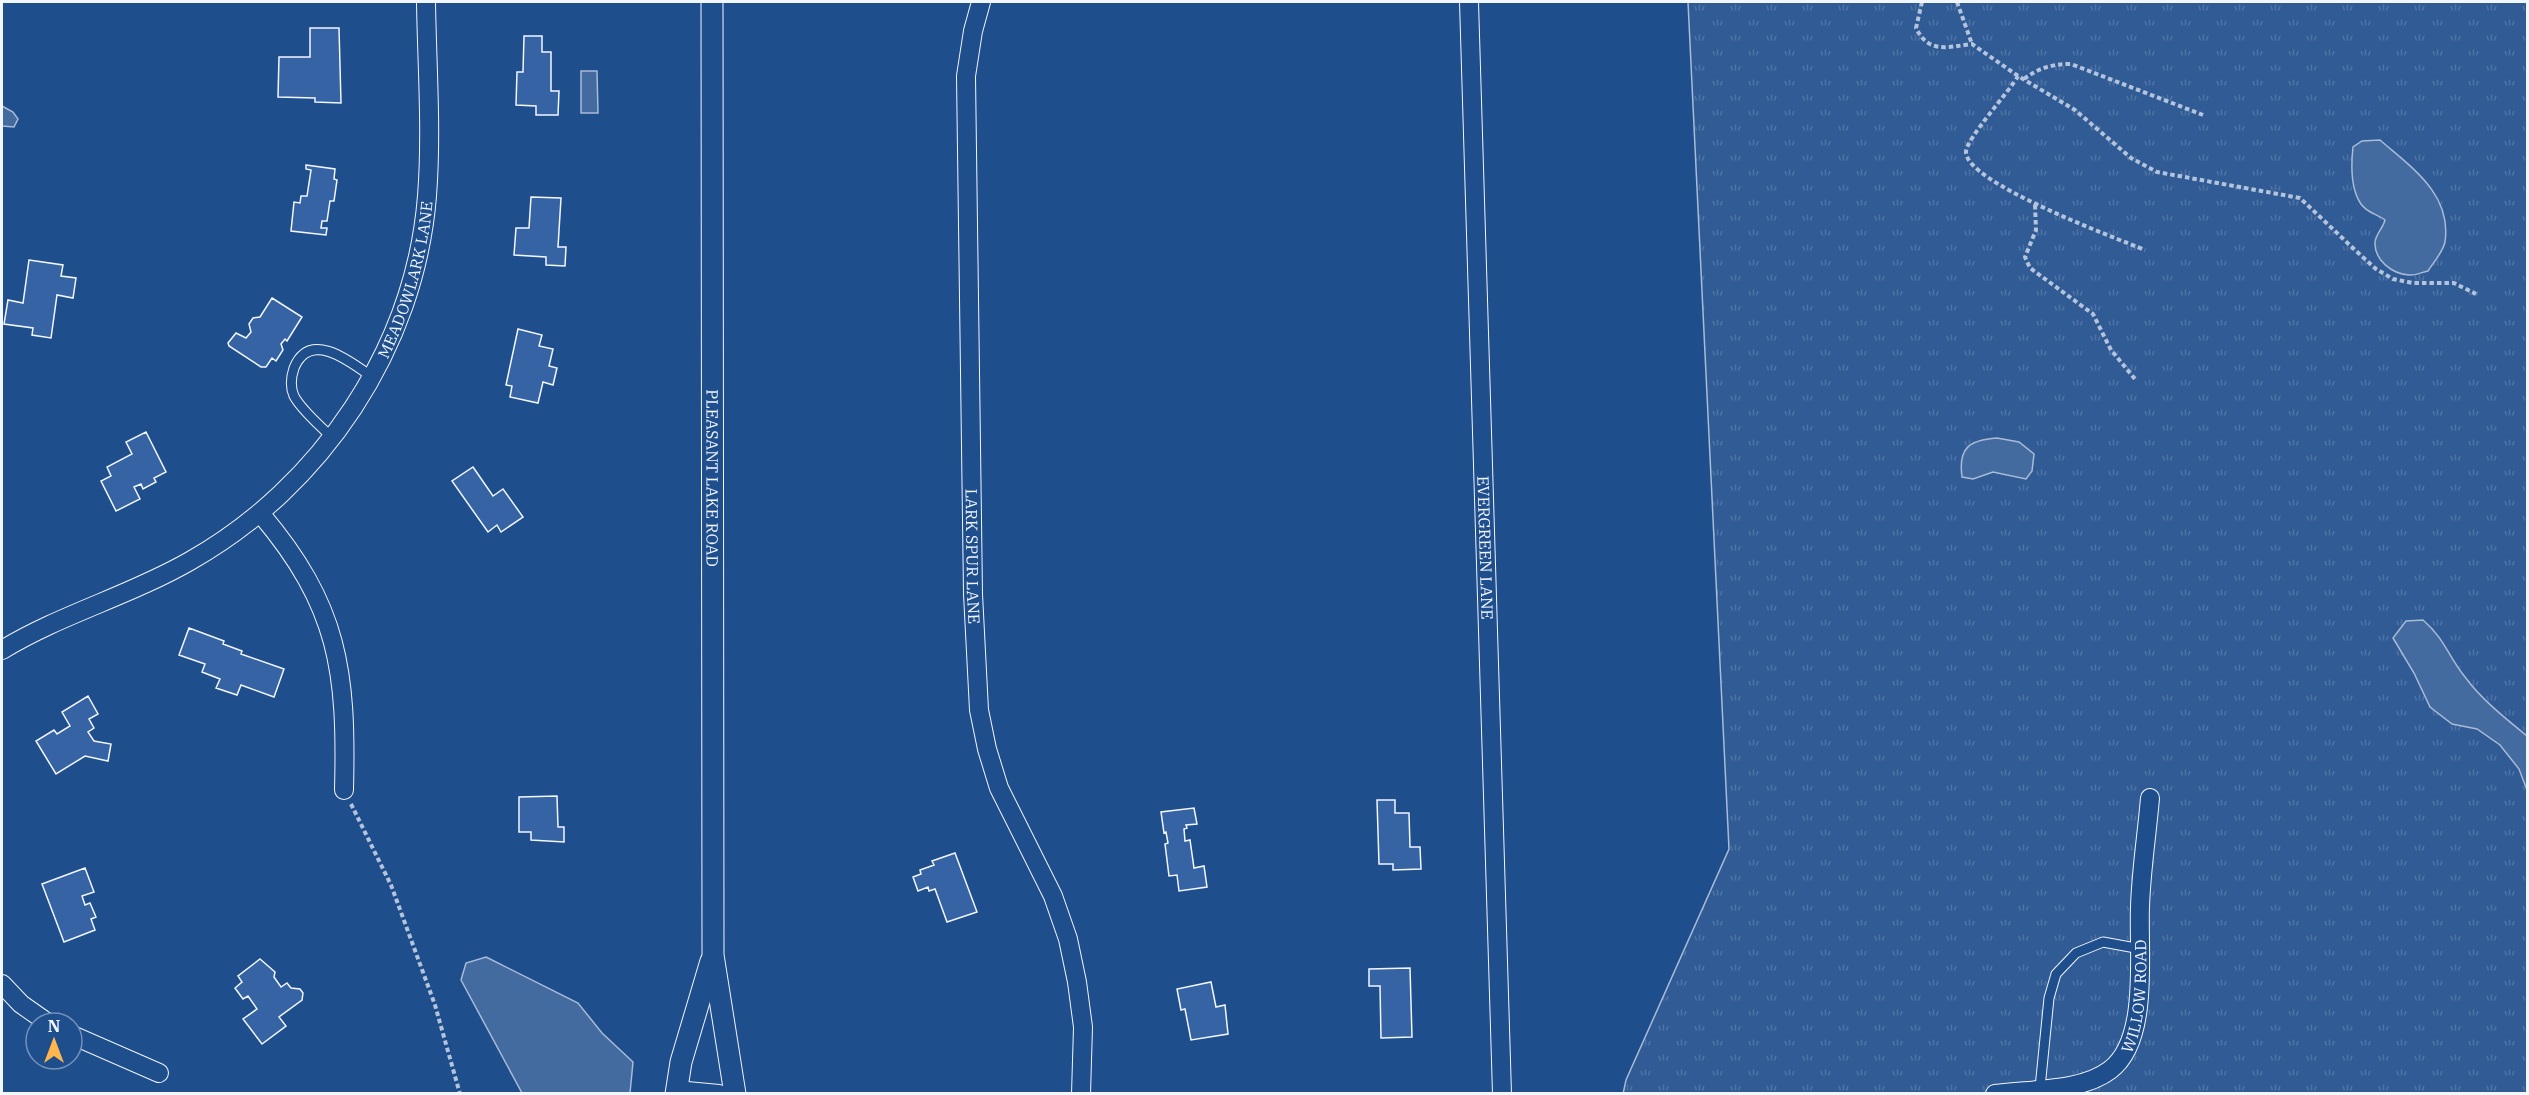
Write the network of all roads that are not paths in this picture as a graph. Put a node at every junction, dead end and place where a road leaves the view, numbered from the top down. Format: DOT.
graph roads {
  1 [pos="426,2"];
  2 [pos="712,2"];
  3 [pos="981,2"];
  4 [pos="1469,2"];
  5 [pos="372,377"];
  6 [pos="332,438"];
  7 [pos="260,513"];
  8 [pos="2,650"];
  9 [pos="344,790"];
  10 [pos="2150,798"];
  11 [pos="2141,949"];
  12 [pos="713,955"];
  13 [pos="2,984"];
  14 [pos="31,1011"];
  15 [pos="84,1040"];
  16 [pos="159,1073"];
  17 [pos="2040,1088"];
  18 [pos="676,1092"];
  19 [pos="719,1094"];
  20 [pos="735,1094"];
  21 [pos="1081,1094"];
  22 [pos="1502,1094"];
  23 [pos="1995,1094"];
  1 -- 5 [label="street, MEADOWLARK LANE"];
  2 -- 12 [label="street, PLEASANT LAKE ROAD"];
  3 -- 21 [label="street, LARK SPUR LANE"];
  4 -- 22 [label="street, EVERGREEN LANE"];
  5 -- 6 [label="street, MEADOWLARK LANE"];
  5 -- 6 [label="lane"];
  6 -- 7 [label="street, MEADOWLARK LANE"];
  7 -- 8 [label="street, MEADOWLARK LANE"];
  7 -- 9 [label="street"];
  10 -- 11 [label="street, WILLOW ROAD"];
  11 -- 17 [label="street, WILLOW ROAD"];
  11 -- 17 [label="lane"];
  12 -- 18 [label="street, PLEASANT LAKE ROAD"];
  12 -- 20 [label="street, PLEASANT LAKE ROAD"];
  13 -- 14 [label="street"];
  15 -- 16 [label="street"];
  17 -- 23 [label="street, WILLOW ROAD"];
  18 -- 19 [label="street"];
}
